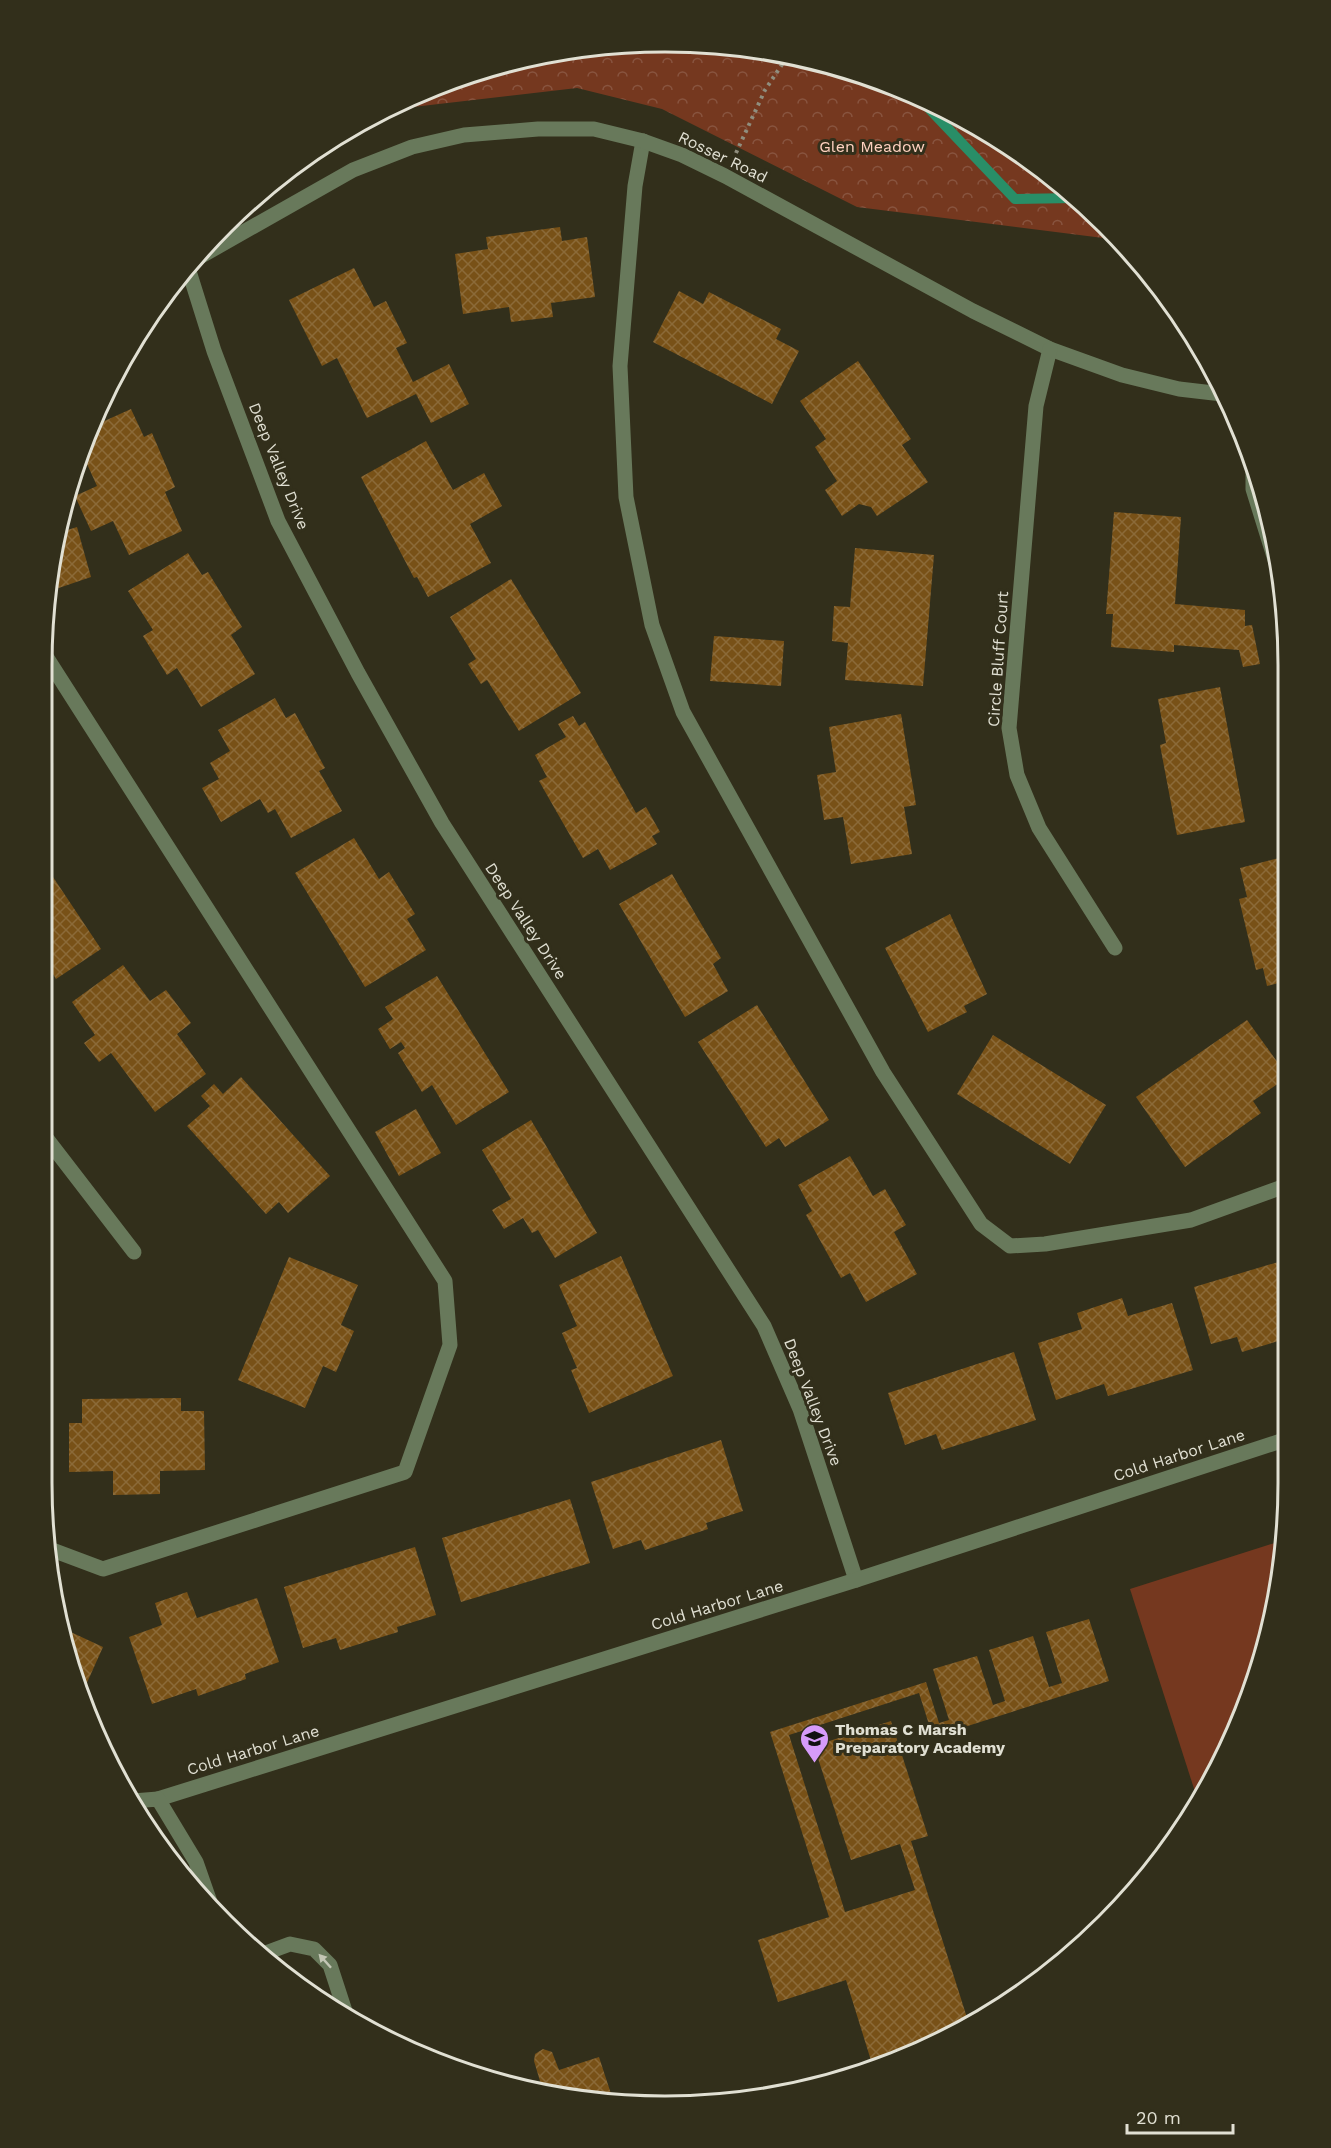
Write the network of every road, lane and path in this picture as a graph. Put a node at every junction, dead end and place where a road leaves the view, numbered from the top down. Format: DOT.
graph roads {
  1 [pos="783,64"];
  2 [pos="644,141"];
  3 [pos="725,176"];
  4 [pos="219,246"];
  5 [pos="191,278"];
  6 [pos="1050,349"];
  7 [pos="1215,393"];
  8 [pos="52,666"];
  9 [pos="1115,948"];
  10 [pos="52,1145"];
  11 [pos="1278,1189"];
  12 [pos="134,1252"];
  13 [pos="1278,1442"];
  14 [pos="57,1552"];
  15 [pos="856,1580"];
  16 [pos="158,1799"];
  17 [pos="142,1800"];
  18 [pos="205,1886"];
  19 [pos="271,1951"];
  20 [pos="342,2003"];
  1 -- 3 [label="path"];
  2 -- 3 [label="street, Rosser Road"];
  2 -- 4 [label="street, Rosser Road"];
  2 -- 11 [label="street"];
  3 -- 6 [label="street, Rosser Road"];
  5 -- 15 [label="street, Deep Valley Drive"];
  6 -- 7 [label="street, Rosser Road"];
  6 -- 9 [label="street, Circle Bluff Court"];
  8 -- 14 [label="street"];
  10 -- 12 [label="street"];
  13 -- 15 [label="street, Cold Harbor Lane"];
  15 -- 16 [label="street, Cold Harbor Lane"];
  16 -- 17 [label="street, Cold Harbor Lane"];
  16 -- 18 [label="street"];
  20 -- 19 [label="street, one-way"];
}
